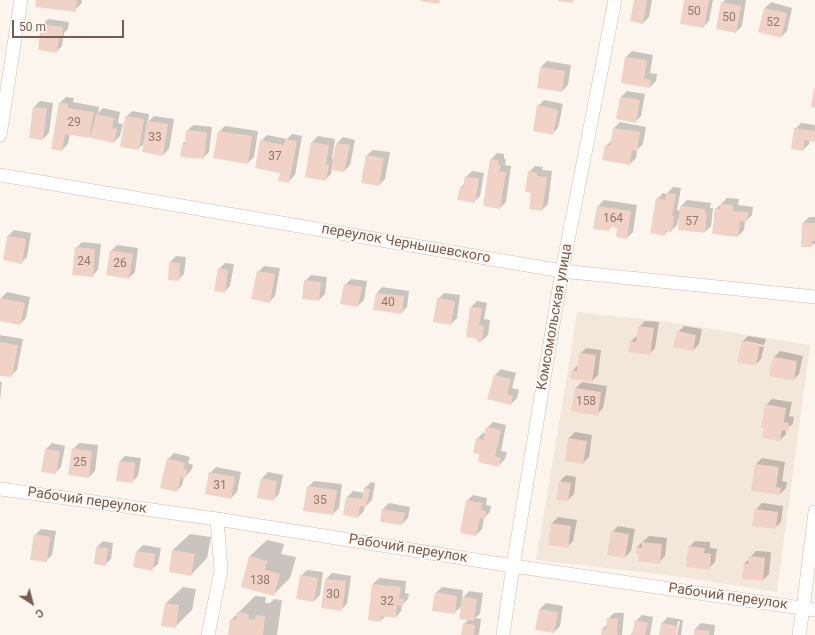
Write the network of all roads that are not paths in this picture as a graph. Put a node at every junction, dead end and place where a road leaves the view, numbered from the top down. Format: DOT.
graph roads {
  1 [pos="21,0"];
  2 [pos="615,0"];
  3 [pos="0,135"];
  4 [pos="0,175"];
  5 [pos="562,270"];
  6 [pos="815,297"];
  7 [pos="0,489"];
  8 [pos="815,512"];
  9 [pos="217,519"];
  10 [pos="513,566"];
  11 [pos="809,609"];
  12 [pos="208,635"];
  13 [pos="503,635"];
  14 [pos="799,635"];
  1 -- 3 [label="street"];
  2 -- 5 [label="street, Комсомольская улица"];
  4 -- 5 [label="street, переулок Чернышевского"];
  5 -- 6 [label="street, переулок Чернышевского"];
  5 -- 10 [label="street, Комсомольская улица"];
  7 -- 9 [label="street, Рабочий переулок"];
  8 -- 11 [label="street"];
  9 -- 10 [label="street, Рабочий переулок"];
  9 -- 12 [label="street"];
  10 -- 11 [label="street, Рабочий переулок"];
  10 -- 13 [label="street, Комсомольская улица"];
  11 -- 14 [label="street"];
}
